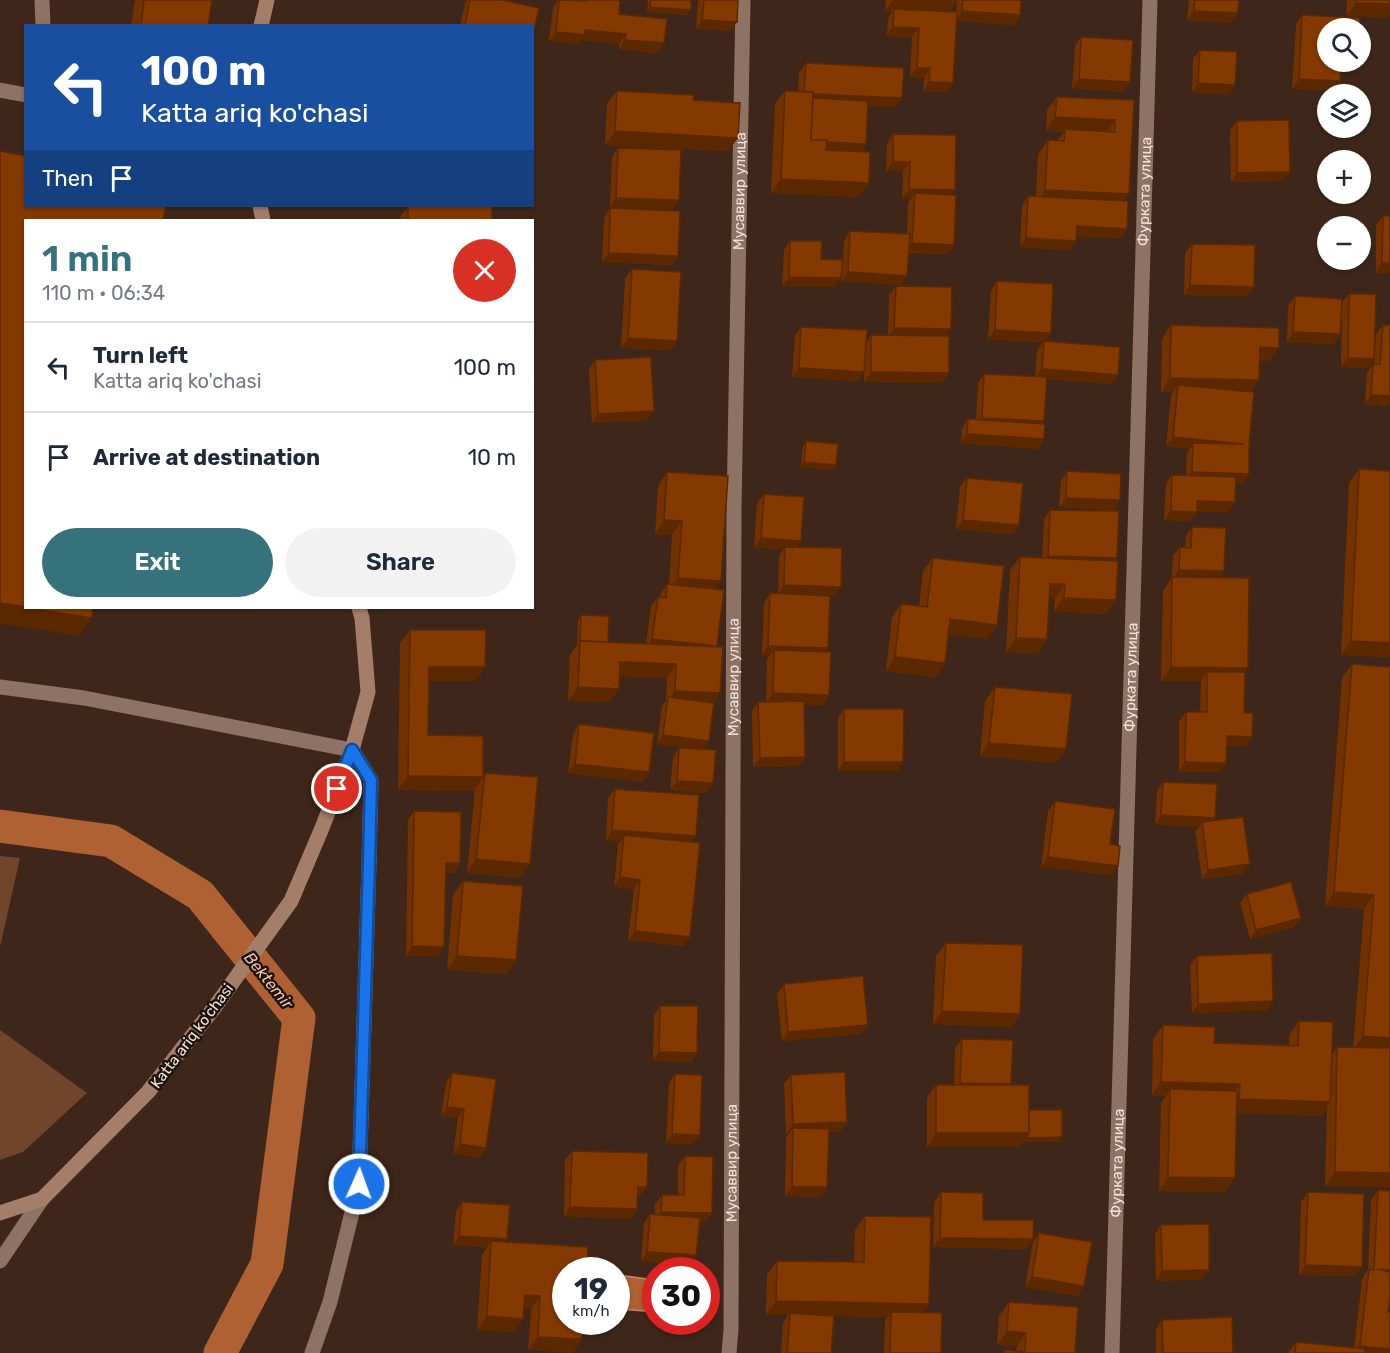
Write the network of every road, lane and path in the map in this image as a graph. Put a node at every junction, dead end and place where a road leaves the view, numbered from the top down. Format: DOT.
graph roads {
  1 [pos="42,0"];
  2 [pos="267,0"];
  3 [pos="743,0"];
  4 [pos="1150,0"];
  5 [pos="43,24"];
  6 [pos="261,24"];
  7 [pos="0,90"];
  8 [pos="24,95"];
  9 [pos="359,609"];
  10 [pos="0,687"];
  11 [pos="352,750"];
  12 [pos="42,1199"];
  13 [pos="0,1213"];
  14 [pos="0,1261"];
  15 [pos="312,1353"];
  16 [pos="729,1353"];
  17 [pos="1112,1353"];
  1 -- 5 [label="street"];
  2 -- 6 [label="street"];
  3 -- 16 [label="street, Мусаввир улица"];
  4 -- 17 [label="street, Фурката улица"];
  7 -- 8 [label="street"];
  9 -- 11 [label="street, Katta ariq ko'chasi"];
  10 -- 11 [label="street"];
  11 -- 12 [label="street, Katta ariq ko'chasi"];
  11 -- 15 [label="street"];
  12 -- 13 [label="street, Katta ariq ko'chasi"];
  12 -- 14 [label="street, Katta ariq ko'chasi"];
}
